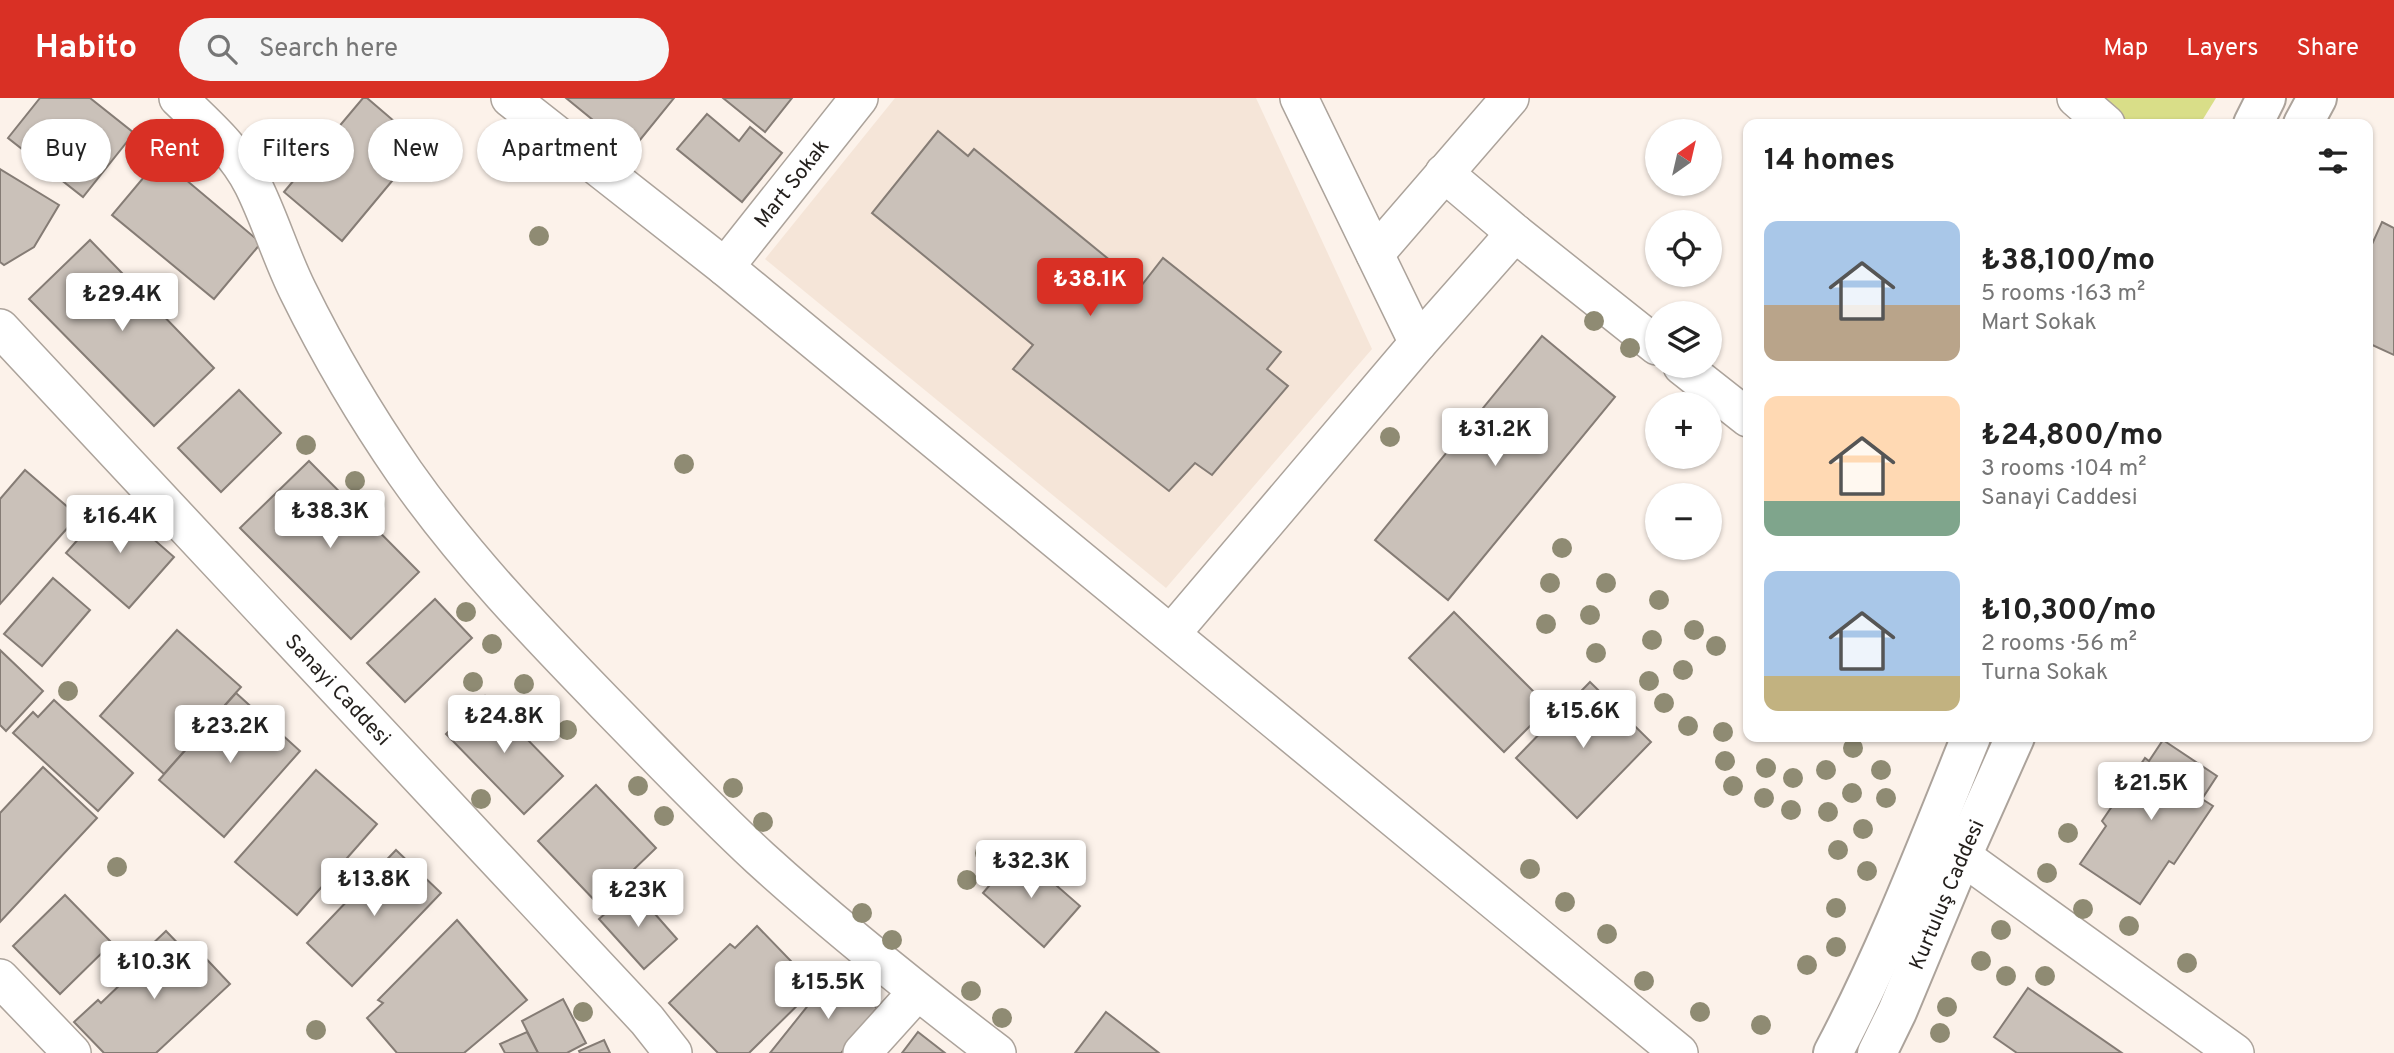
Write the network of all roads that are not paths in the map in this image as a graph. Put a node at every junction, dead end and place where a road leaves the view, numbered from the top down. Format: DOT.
graph roads {
  1 [pos="178,98"];
  2 [pos="510,98"];
  3 [pos="1299,98"];
  4 [pos="1510,98"];
  5 [pos="2076,98"];
  6 [pos="2266,98"];
  7 [pos="2317,98"];
  8 [pos="848,104"];
  9 [pos="2100,119"];
  10 [pos="2256,119"];
  11 [pos="2306,119"];
  12 [pos="1444,173"];
  13 [pos="1515,233"];
  14 [pos="1375,254"];
  15 [pos="725,267"];
  16 [pos="0,328"];
  17 [pos="1645,336"];
  18 [pos="1418,343"];
  19 [pos="1697,378"];
  20 [pos="1743,414"];
  21 [pos="1171,634"];
  22 [pos="1969,742"];
  23 [pos="2013,742"];
  24 [pos="1962,856"];
  25 [pos="0,978"];
  26 [pos="918,992"];
  27 [pos="72,1053"];
  28 [pos="673,1053"];
  29 [pos="862,1053"];
  30 [pos="997,1053"];
  31 [pos="1679,1053"];
  32 [pos="1833,1053"];
  33 [pos="1877,1053"];
  34 [pos="2235,1053"];
  1 -- 26 [label="street"];
  2 -- 15 [label="street"];
  3 -- 14 [label="street"];
  4 -- 12 [label="street"];
  5 -- 9 [label="street"];
  6 -- 10 [label="main road"];
  7 -- 11 [label="main road"];
  8 -- 15 [label="street, Mart Sokak"];
  12 -- 13 [label="street"];
  12 -- 14 [label="street"];
  13 -- 17 [label="street"];
  13 -- 18 [label="street"];
  14 -- 18 [label="street"];
  15 -- 21 [label="street"];
  16 -- 28 [label="street, Sanayi Caddesi"];
  18 -- 21 [label="street"];
  19 -- 20 [label="street"];
  21 -- 31 [label="street"];
  22 -- 32 [label="main road, Kurtuluş Caddesi"];
  23 -- 24 [label="main road, Kurtuluş Caddesi"];
  24 -- 33 [label="main road, Kurtuluş Caddesi"];
  24 -- 34 [label="street"];
  25 -- 27 [label="street"];
  26 -- 29 [label="street"];
  26 -- 30 [label="street"];
}
